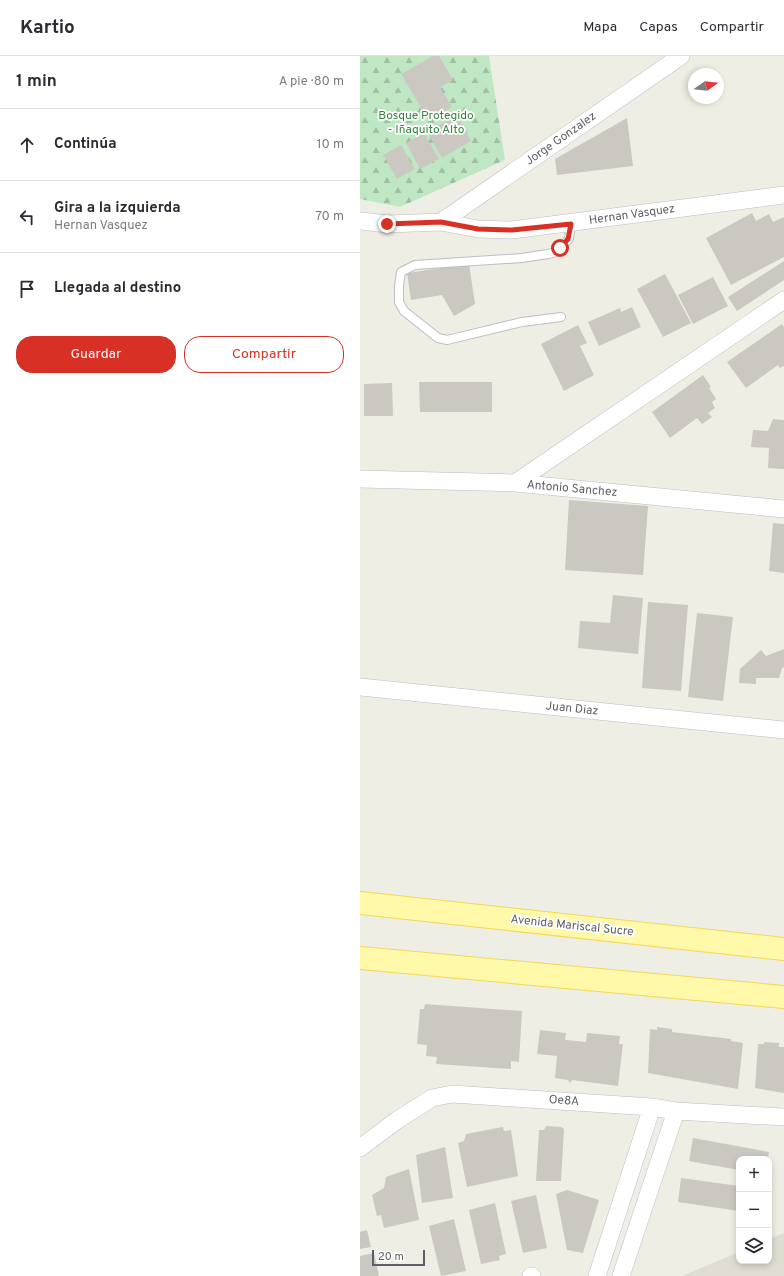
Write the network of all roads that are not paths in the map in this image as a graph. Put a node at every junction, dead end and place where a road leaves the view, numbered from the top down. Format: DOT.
graph roads {
  1 [pos="681,56"];
  2 [pos="784,195"];
  3 [pos="360,221"];
  4 [pos="441,222"];
  5 [pos="571,224"];
  6 [pos="784,300"];
  7 [pos="561,317"];
  8 [pos="360,479"];
  9 [pos="515,483"];
  10 [pos="784,509"];
  11 [pos="360,687"];
  12 [pos="784,730"];
  13 [pos="360,903"];
  14 [pos="784,949"];
  15 [pos="360,958"];
  16 [pos="784,997"];
  17 [pos="652,1106"];
  18 [pos="676,1111"];
  19 [pos="784,1117"];
  20 [pos="360,1148"];
  21 [pos="597,1276"];
  22 [pos="621,1276"];
  1 -- 4 [label="street, Jorge Gonzalez"];
  2 -- 5 [label="street, Hernan Vasquez"];
  3 -- 4 [label="street, Hernan Vasquez"];
  4 -- 5 [label="street, Hernan Vasquez"];
  5 -- 7 [label="lane"];
  6 -- 9 [label="street"];
  8 -- 9 [label="street, Antonio Sanchez"];
  9 -- 10 [label="street, Antonio Sanchez"];
  11 -- 12 [label="street, Juan Diaz"];
  13 -- 14 [label="main road, Avenida Mariscal Sucre"];
  15 -- 16 [label="main road"];
  17 -- 18 [label="street, Oe8A"];
  17 -- 20 [label="street, Oe8A"];
  17 -- 21 [label="street"];
  18 -- 19 [label="street, Oe8A"];
  18 -- 22 [label="street"];
}
